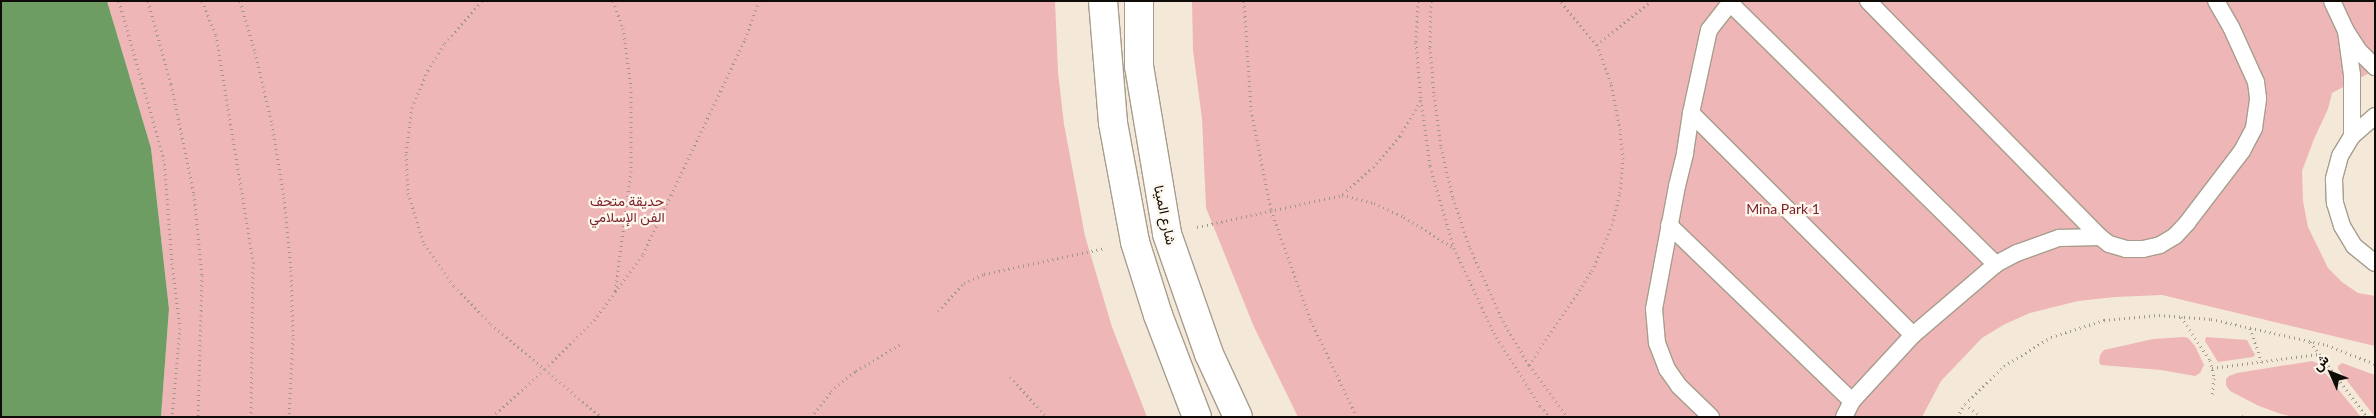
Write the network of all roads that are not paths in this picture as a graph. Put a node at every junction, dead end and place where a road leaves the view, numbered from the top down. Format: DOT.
graph roads {
  1 [pos="1103,1"];
  2 [pos="1138,1"];
  3 [pos="1868,1"];
  4 [pos="2216,1"];
  5 [pos="2332,1"];
  6 [pos="1730,2"];
  7 [pos="2346,31"];
  8 [pos="2375,67"];
  9 [pos="1690,113"];
  10 [pos="2375,116"];
  11 [pos="2352,136"];
  12 [pos="1669,225"];
  13 [pos="2100,237"];
  14 [pos="2375,263"];
  15 [pos="1996,264"];
  16 [pos="1913,335"];
  17 [pos="1852,401"];
  18 [pos="1198,417"];
  19 [pos="1238,417"];
  20 [pos="1711,417"];
  21 [pos="1844,417"];
  1 -- 18 [label="street"];
  2 -- 19 [label="street, شارع المينا"];
  3 -- 13 [label="lane"];
  4 -- 13 [label="lane"];
  5 -- 7 [label="lane"];
  6 -- 9 [label="lane"];
  6 -- 15 [label="lane"];
  7 -- 8 [label="lane"];
  7 -- 11 [label="lane"];
  9 -- 12 [label="lane"];
  9 -- 16 [label="lane"];
  10 -- 11 [label="lane"];
  11 -- 14 [label="lane"];
  12 -- 17 [label="lane"];
  12 -- 20 [label="lane"];
  13 -- 15 [label="lane"];
  15 -- 16 [label="lane"];
  16 -- 17 [label="lane"];
  17 -- 21 [label="lane"];
}
